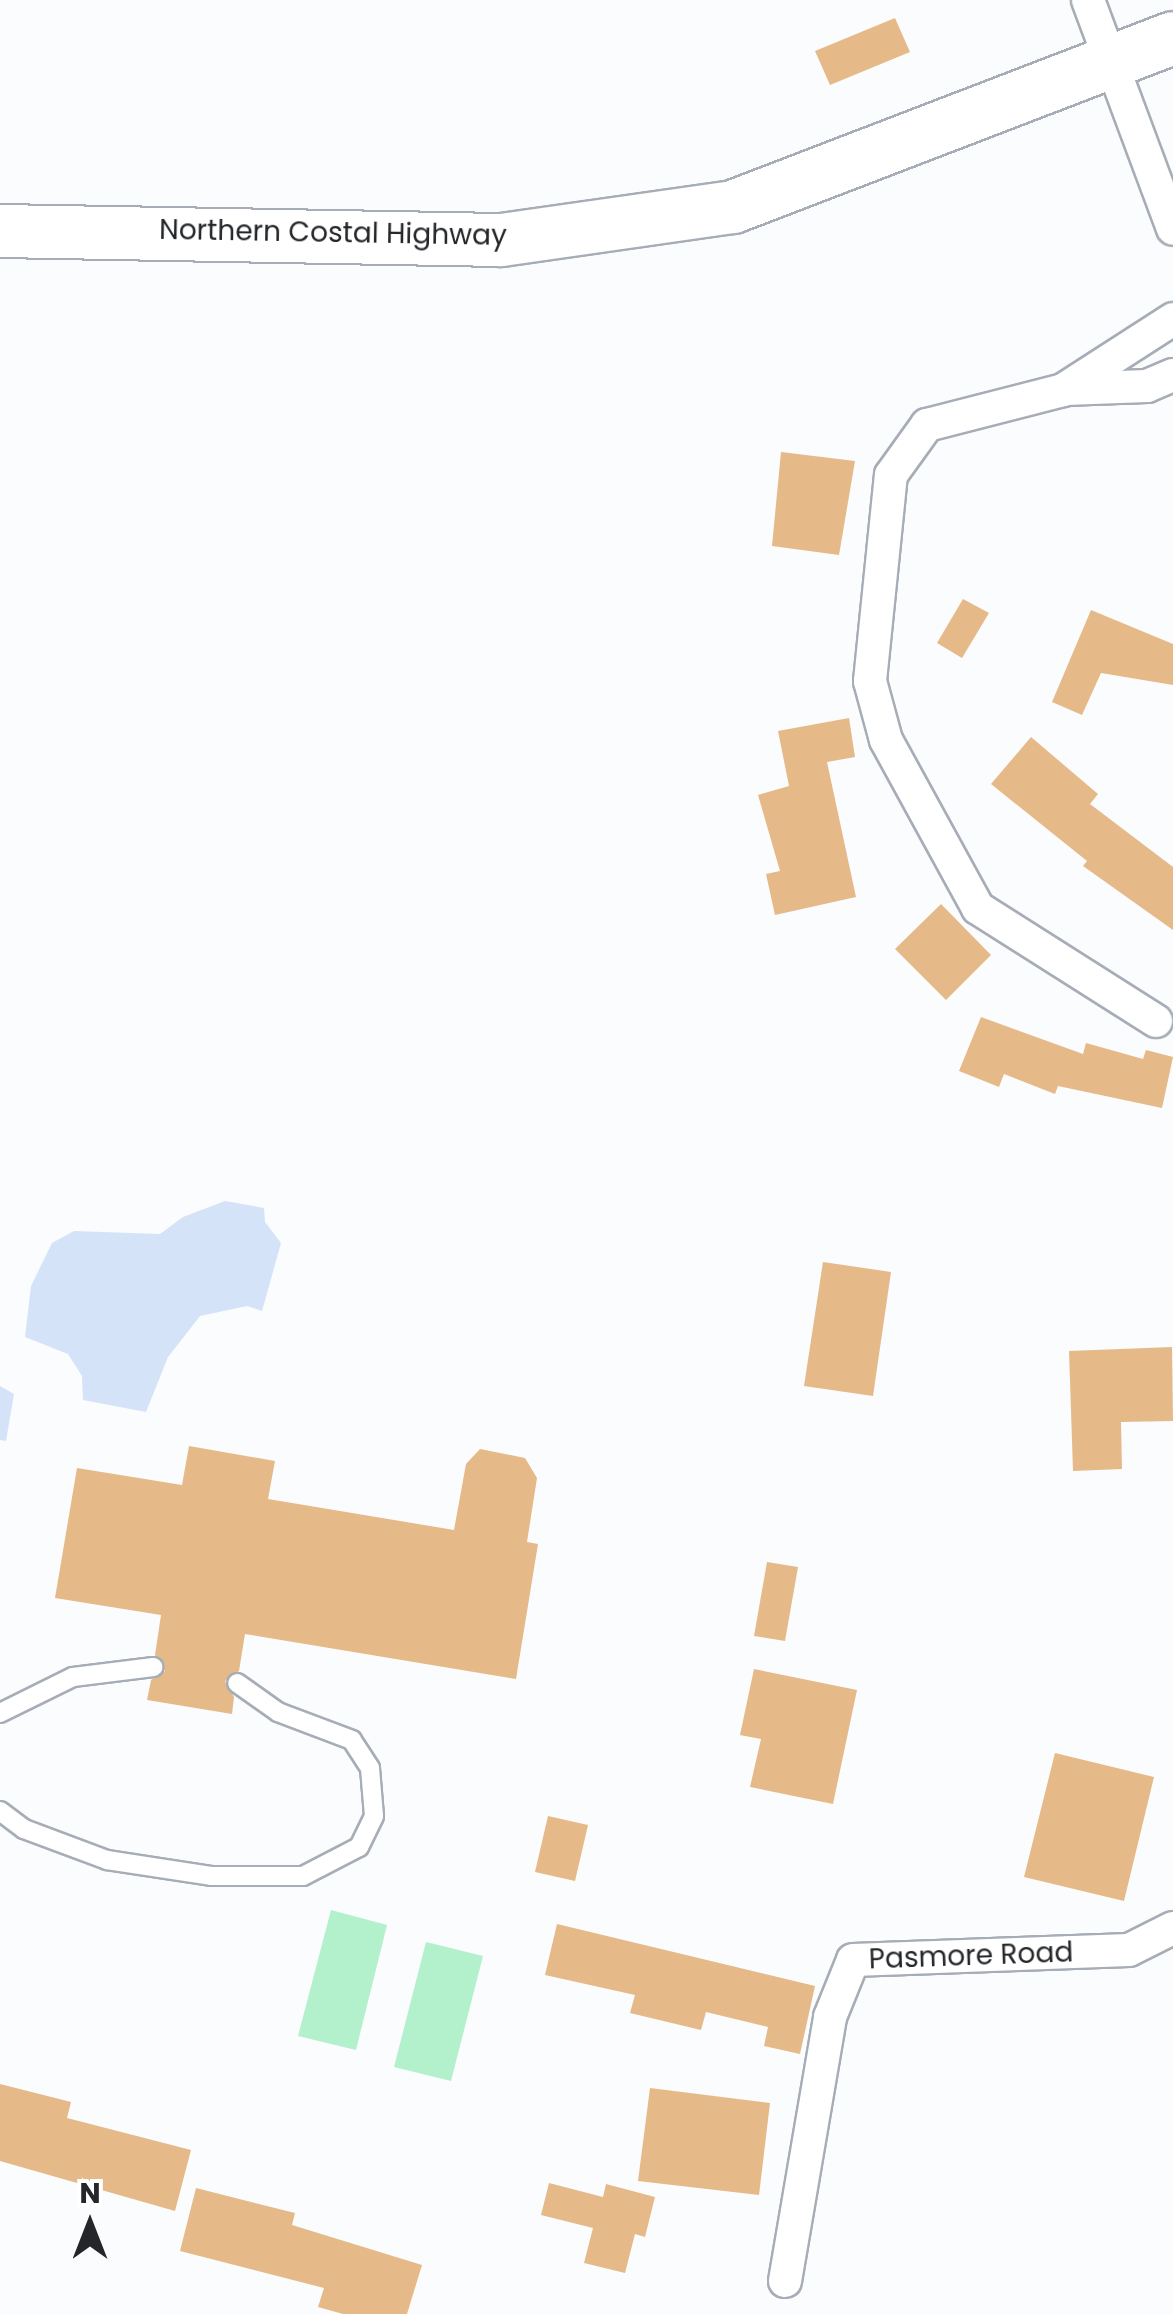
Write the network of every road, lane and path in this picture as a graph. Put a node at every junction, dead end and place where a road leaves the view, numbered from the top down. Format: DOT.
graph roads {
  1 [pos="1088,0"];
  2 [pos="1173,38"];
  3 [pos="1112,61"];
  4 [pos="1173,230"];
  5 [pos="0,231"];
  6 [pos="1173,319"];
  7 [pos="1173,376"];
  8 [pos="1063,390"];
  9 [pos="1156,1020"];
  10 [pos="153,1667"];
  11 [pos="236,1683"];
  12 [pos="0,1713"];
  13 [pos="0,1812"];
  14 [pos="1173,1928"];
  15 [pos="785,2281"];
  1 -- 3 [label="street"];
  2 -- 3 [label="main road, Northern Costal Highway"];
  3 -- 4 [label="street"];
  3 -- 5 [label="main road, Northern Costal Highway"];
  6 -- 8 [label="street"];
  7 -- 8 [label="street"];
  8 -- 9 [label="street"];
  10 -- 12 [label="lane"];
  11 -- 13 [label="lane"];
  14 -- 15 [label="street, Pasmore Road"];
}
